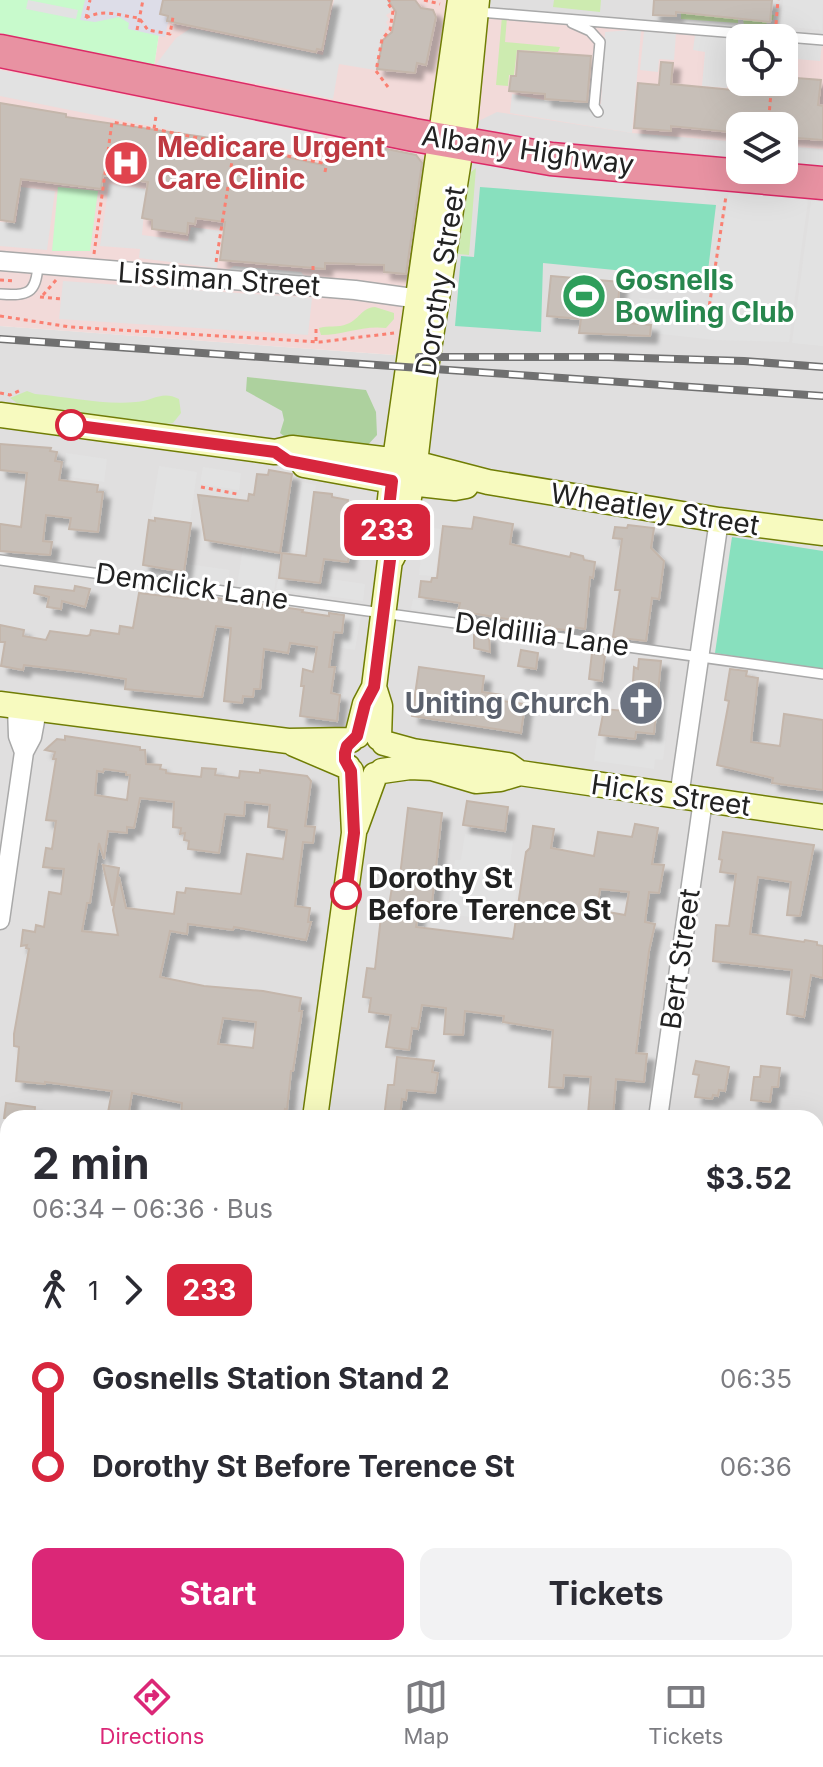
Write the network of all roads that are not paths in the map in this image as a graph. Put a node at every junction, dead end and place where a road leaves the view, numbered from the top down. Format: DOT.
graph roads {
  1 [pos="465,4"];
  2 [pos="561,19"];
  3 [pos="0,33"];
  4 [pos="823,40"];
  5 [pos="0,51"];
  6 [pos="598,112"];
  7 [pos="453,130"];
  8 [pos="798,164"];
  9 [pos="823,167"];
  10 [pos="726,170"];
  11 [pos="823,183"];
  12 [pos="0,261"];
  13 [pos="38,265"];
  14 [pos="0,294"];
  15 [pos="428,300"];
  16 [pos="0,415"];
  17 [pos="403,472"];
  18 [pos="719,520"];
  19 [pos="823,533"];
  20 [pos="0,560"];
  21 [pos="384,612"];
  22 [pos="700,656"];
  23 [pos="823,674"];
  24 [pos="18,707"];
  25 [pos="368,739"];
  26 [pos="288,741"];
  27 [pos="350,769"];
  28 [pos="379,773"];
  29 [pos="520,773"];
  30 [pos="691,798"];
  31 [pos="823,817"];
  32 [pos="354,833"];
  33 [pos="0,920"];
  34 [pos="316,1110"];
  35 [pos="659,1110"];
  1 -- 2 [label="lane"];
  1 -- 7 [label="main road, Dorothy Street"];
  2 -- 4 [label="lane"];
  2 -- 6 [label="lane"];
  3 -- 7 [label="highway, Albany Highway"];
  5 -- 7 [label="highway, Albany Highway"];
  7 -- 10 [label="highway, Albany Highway"];
  7 -- 11 [label="highway, Albany Highway"];
  7 -- 15 [label="main road, Dorothy Street"];
  8 -- 9 [label="highway"];
  12 -- 13 [label="street, Lissiman Street"];
  13 -- 14 [label="lane"];
  13 -- 15 [label="street, Lissiman Street"];
  15 -- 17 [label="main road, Dorothy Street"];
  15 -- 17 [label="main road, Dorothy Street"];
  16 -- 17 [label="main road, Wheatley Street"];
  17 -- 18 [label="main road, Wheatley Street"];
  17 -- 21 [label="main road, Dorothy Street"];
  18 -- 19 [label="main road, Wheatley Street"];
  18 -- 22 [label="street, Bert Street"];
  20 -- 21 [label="lane, Demclick Lane"];
  21 -- 22 [label="lane, Deldillia Lane"];
  21 -- 25 [label="main road, Dorothy Street"];
  22 -- 23 [label="lane, Deldillia Lane"];
  22 -- 30 [label="street, Bert Street"];
  24 -- 26 [label="main road, Hicks Street"];
  24 -- 33 [label="street"];
  25 -- 26 [label="main road, Hicks Street"];
  25 -- 27 [label="main road"];
  25 -- 28 [label="main road"];
  25 -- 29 [label="main road, Hicks Street"];
  26 -- 27 [label="main road, Hicks Street"];
  27 -- 28 [label="main road"];
  27 -- 32 [label="main road"];
  28 -- 29 [label="main road, Hicks Street"];
  28 -- 32 [label="main road"];
  29 -- 30 [label="main road, Hicks Street"];
  30 -- 31 [label="main road, Hicks Street"];
  30 -- 35 [label="street, Bert Street"];
  32 -- 34 [label="main road"];
}
